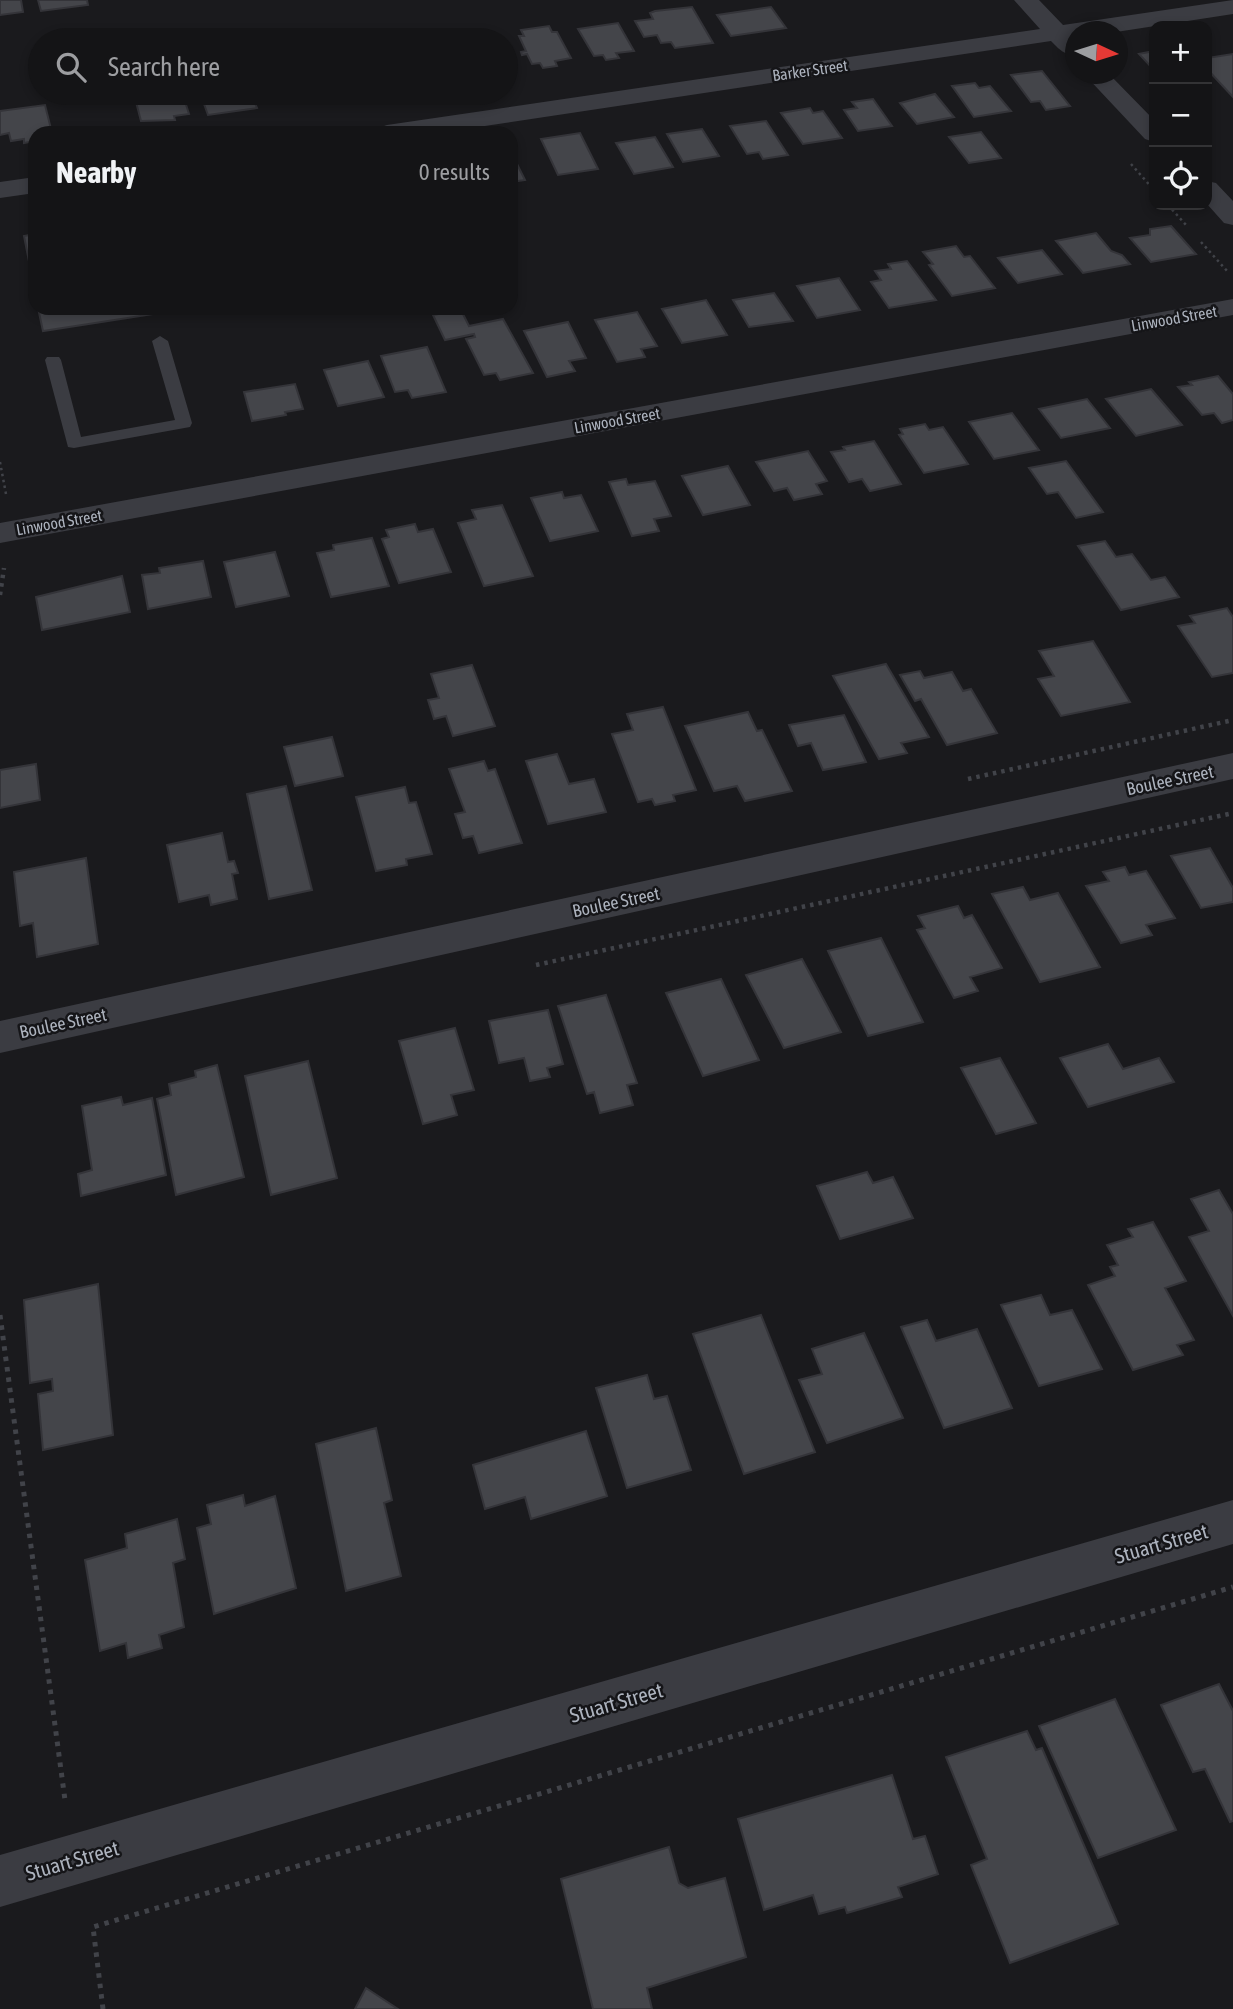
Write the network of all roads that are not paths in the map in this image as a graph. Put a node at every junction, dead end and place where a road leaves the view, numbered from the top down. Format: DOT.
graph roads {
  1 [pos="1026,0"];
  2 [pos="1233,7"];
  3 [pos="1057,33"];
  4 [pos="1065,41"];
  5 [pos="1106,84"];
  6 [pos="434,126"];
  7 [pos="1149,129"];
  8 [pos="28,186"];
  9 [pos="0,190"];
  10 [pos="1212,194"];
  11 [pos="1233,217"];
  12 [pos="1233,307"];
  13 [pos="160,341"];
  14 [pos="53,360"];
  15 [pos="3,547"];
  16 [pos="1233,766"];
  17 [pos="0,1037"];
  18 [pos="1233,1522"];
  19 [pos="0,1881"];
  1 -- 3 [label="street"];
  2 -- 3 [label="street, Barker Street"];
  3 -- 4 [label="street"];
  3 -- 6 [label="street, Barker Street"];
  5 -- 7 [label="street"];
  8 -- 9 [label="street"];
  10 -- 11 [label="street"];
  12 -- 15 [label="street, Linwood Street"];
  13 -- 14 [label="lane"];
  16 -- 17 [label="street, Boulee Street"];
  18 -- 19 [label="street, Stuart Street"];
}
